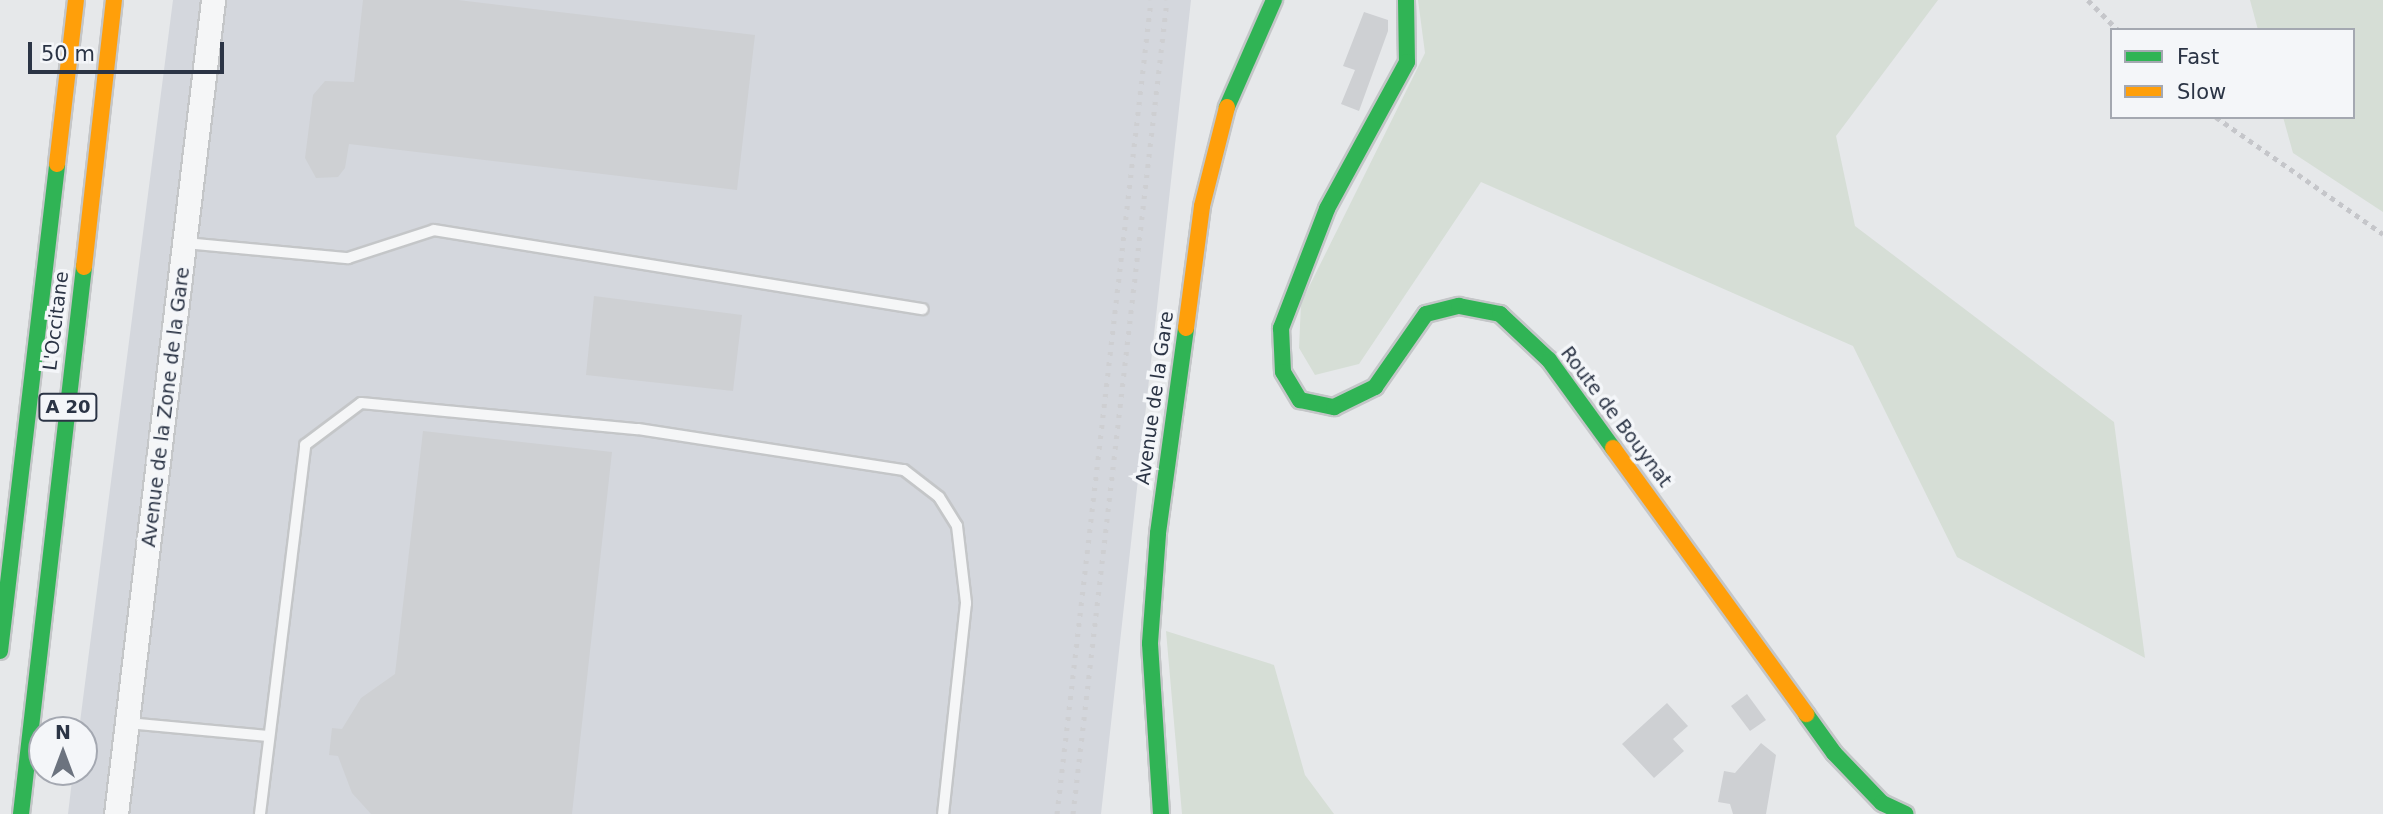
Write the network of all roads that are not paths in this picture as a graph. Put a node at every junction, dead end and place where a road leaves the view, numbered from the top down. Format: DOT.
graph roads {
  1 [pos="76,0"];
  2 [pos="114,0"];
  3 [pos="213,0"];
  4 [pos="1274,0"];
  5 [pos="1406,0"];
  6 [pos="185,243"];
  7 [pos="923,309"];
  8 [pos="0,651"];
  9 [pos="127,723"];
  10 [pos="268,736"];
  11 [pos="1876,809"];
  12 [pos="21,814"];
  13 [pos="116,814"];
  14 [pos="260,814"];
  15 [pos="943,814"];
  16 [pos="1161,814"];
  17 [pos="1906,814"];
  1 -- 8 [label="main road, L'Occitane / A 20"];
  2 -- 12 [label="main road, L'Occitane / A 20"];
  3 -- 6 [label="street, Avenue de la Zone de la Gare"];
  4 -- 16 [label="main road, Avenue de la Gare"];
  5 -- 11 [label="main road, Route de Bouynat"];
  6 -- 7 [label="lane"];
  6 -- 9 [label="street, Avenue de la Zone de la Gare"];
  9 -- 10 [label="lane"];
  9 -- 13 [label="street, Avenue de la Zone de la Gare"];
  10 -- 14 [label="lane"];
  10 -- 15 [label="lane"];
  11 -- 17 [label="main road, Route de Bouynat"];
}
